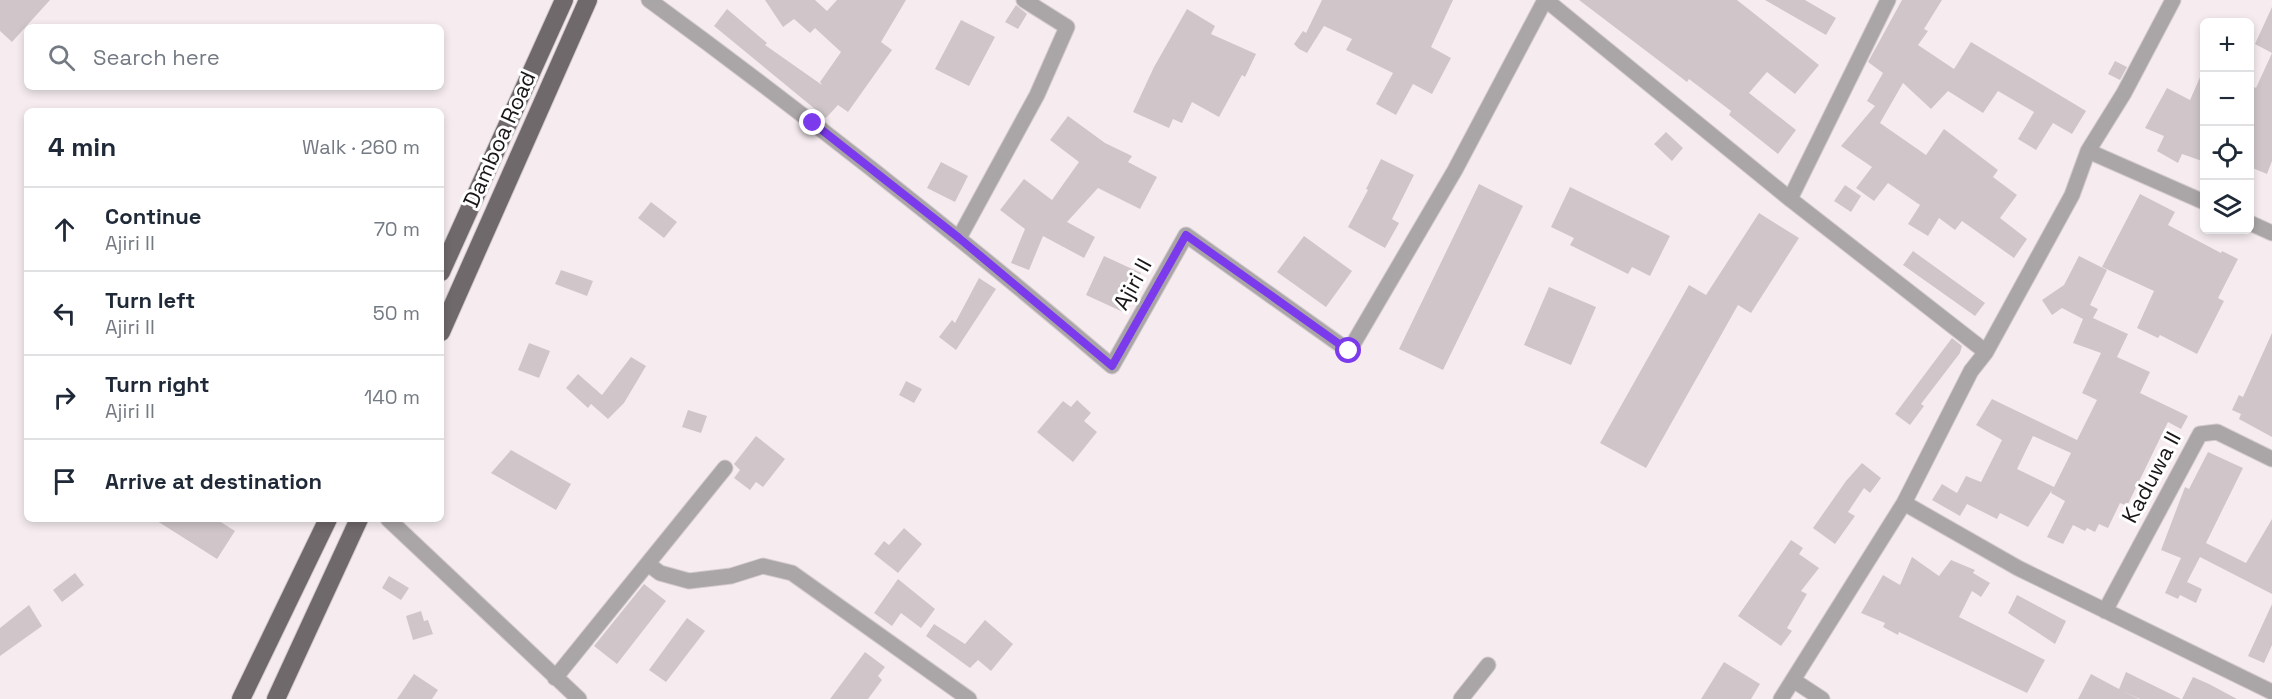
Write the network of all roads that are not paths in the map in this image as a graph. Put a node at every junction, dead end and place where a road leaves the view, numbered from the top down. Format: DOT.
graph roads {
  1 [pos="564,0"];
  2 [pos="588,0"];
  3 [pos="649,0"];
  4 [pos="1024,0"];
  5 [pos="1545,0"];
  6 [pos="1888,0"];
  7 [pos="2173,0"];
  8 [pos="2088,151"];
  9 [pos="1790,199"];
  10 [pos="2200,200"];
  11 [pos="2254,225"];
  12 [pos="2272,233"];
  13 [pos="959,238"];
  14 [pos="444,265"];
  15 [pos="444,325"];
  16 [pos="1986,352"];
  17 [pos="2272,459"];
  18 [pos="725,468"];
  19 [pos="1904,503"];
  20 [pos="327,522"];
  21 [pos="358,522"];
  22 [pos="390,522"];
  23 [pos="648,564"];
  24 [pos="2105,611"];
  25 [pos="1488,665"];
  26 [pos="555,678"];
  27 [pos="1793,680"];
  28 [pos="2272,692"];
  29 [pos="241,699"];
  30 [pos="276,699"];
  31 [pos="579,699"];
  32 [pos="969,699"];
  33 [pos="1461,699"];
  34 [pos="1781,699"];
  35 [pos="1822,699"];
  1 -- 14 [label="main road, Damboa Road"];
  2 -- 15 [label="main road, Damboa Road"];
  3 -- 13 [label="street, Ajiri II"];
  4 -- 13 [label="street"];
  5 -- 9 [label="street"];
  5 -- 13 [label="street, Ajiri II"];
  6 -- 9 [label="street"];
  7 -- 8 [label="street"];
  8 -- 10 [label="street"];
  8 -- 16 [label="street"];
  9 -- 16 [label="street"];
  11 -- 12 [label="street"];
  16 -- 19 [label="street"];
  17 -- 24 [label="street, Kaduwa II"];
  18 -- 23 [label="street"];
  19 -- 24 [label="street"];
  19 -- 27 [label="street"];
  20 -- 29 [label="main road"];
  21 -- 30 [label="main road"];
  22 -- 26 [label="street"];
  23 -- 26 [label="street"];
  23 -- 32 [label="street"];
  24 -- 28 [label="street"];
  25 -- 33 [label="street"];
  26 -- 31 [label="street"];
  27 -- 34 [label="street"];
  27 -- 35 [label="street"];
}
